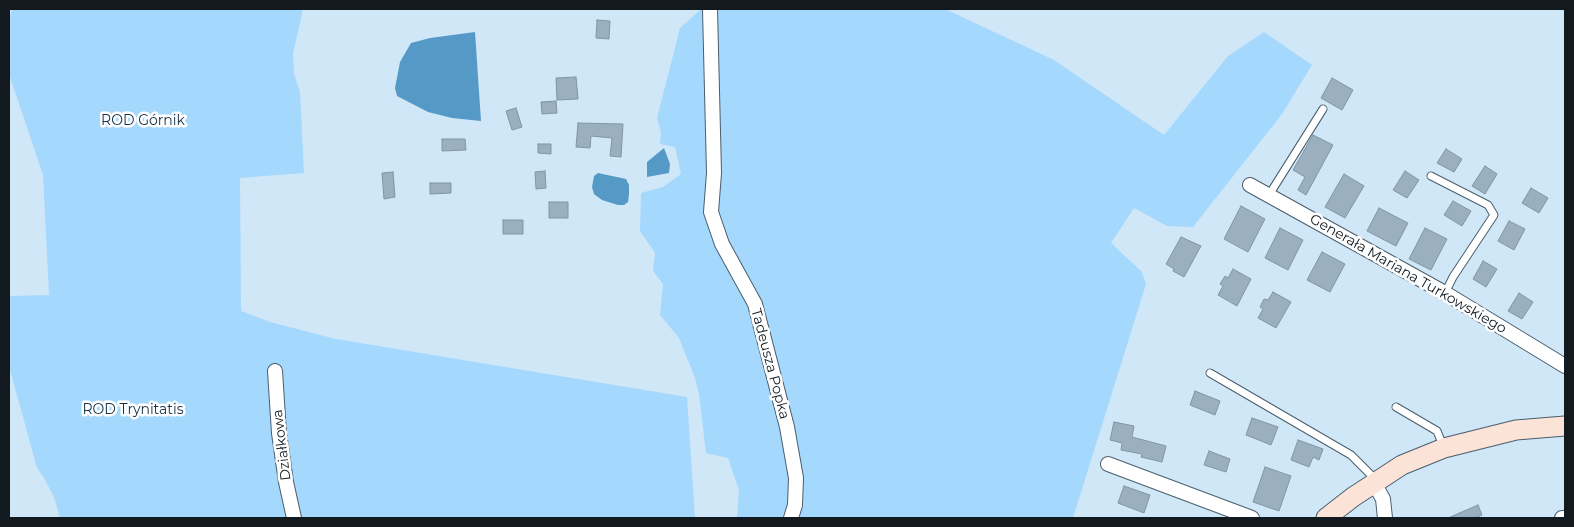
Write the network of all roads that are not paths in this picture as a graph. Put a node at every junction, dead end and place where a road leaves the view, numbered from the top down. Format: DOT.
graph roads {
  1 [pos="710,9"];
  2 [pos="1323,109"];
  3 [pos="1430,176"];
  4 [pos="1250,185"];
  5 [pos="1269,195"];
  6 [pos="1445,294"];
  7 [pos="1565,366"];
  8 [pos="275,371"];
  9 [pos="1210,373"];
  10 [pos="1396,406"];
  11 [pos="1565,426"];
  12 [pos="1444,448"];
  13 [pos="1108,464"];
  14 [pos="1374,483"];
  15 [pos="294,518"];
  16 [pos="791,518"];
  17 [pos="1252,518"];
  18 [pos="1326,518"];
  19 [pos="1385,518"];
  1 -- 16 [label="street, Tadeusza Popka"];
  2 -- 5 [label="lane"];
  3 -- 6 [label="lane"];
  4 -- 5 [label="street, Generała Mariana Turkowskiego"];
  5 -- 6 [label="street, Generała Mariana Turkowskiego"];
  6 -- 7 [label="street, Generała Mariana Turkowskiego"];
  8 -- 15 [label="street, Działkowa"];
  9 -- 14 [label="lane"];
  10 -- 12 [label="lane"];
  11 -- 12 [label="main road"];
  12 -- 14 [label="main road"];
  13 -- 17 [label="street"];
  14 -- 18 [label="main road"];
  14 -- 19 [label="street"];
}
